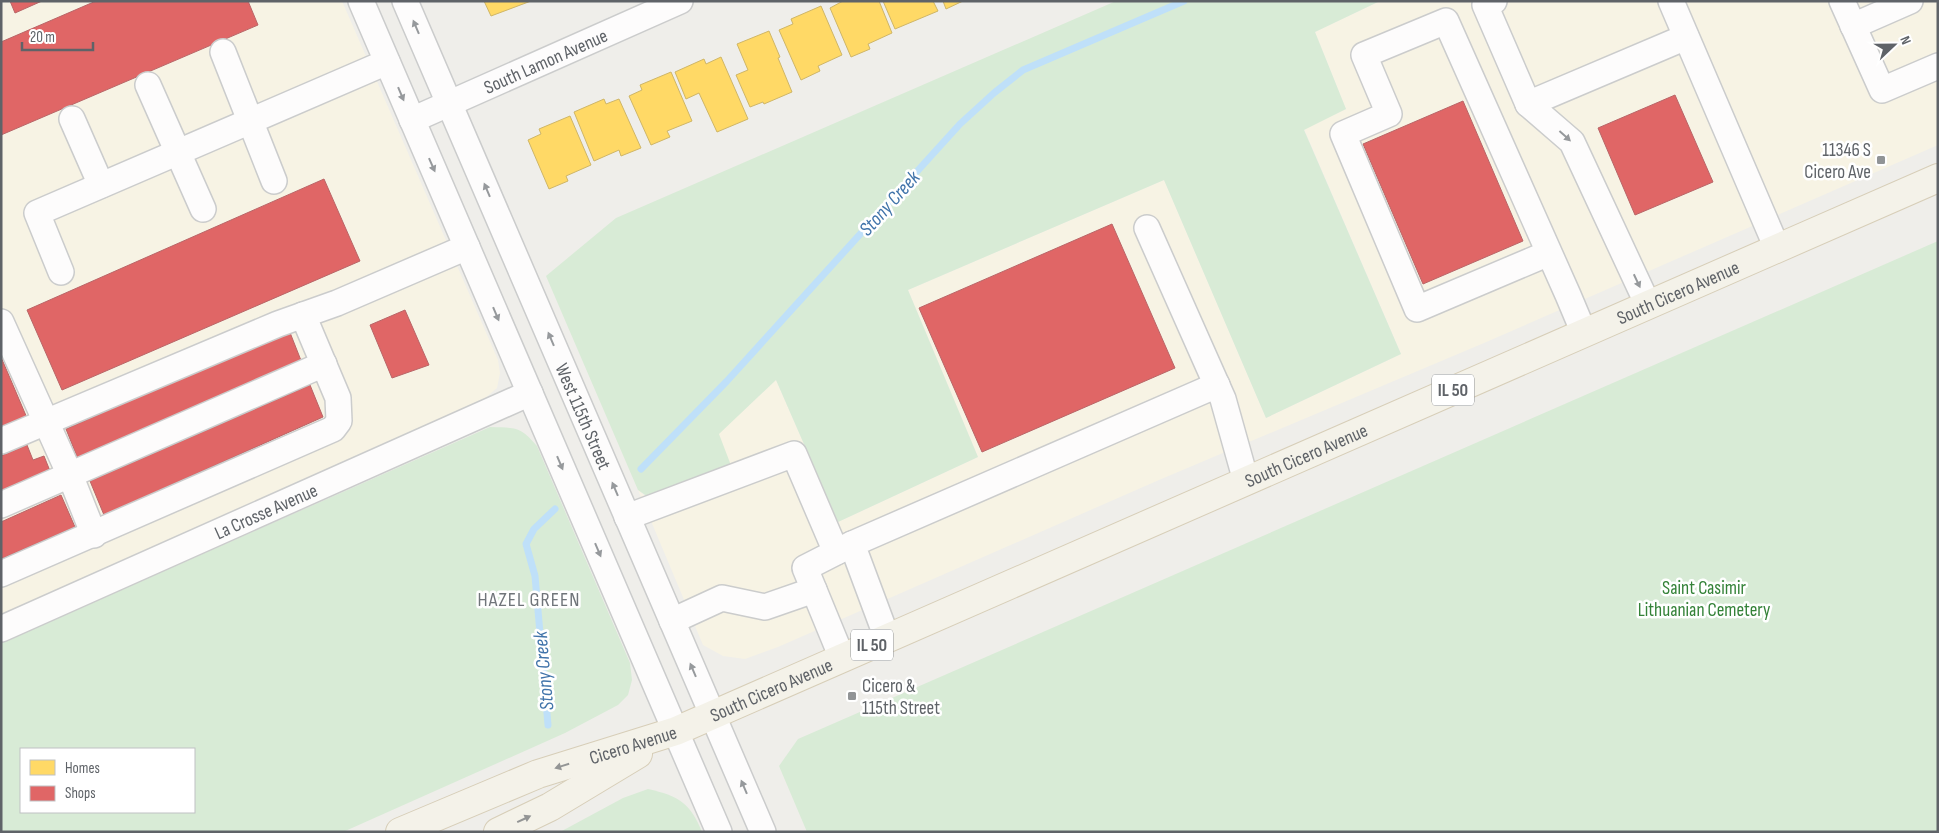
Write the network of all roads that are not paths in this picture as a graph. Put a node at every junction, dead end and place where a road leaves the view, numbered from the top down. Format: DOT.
graph roads {
  1 [pos="361,1"];
  2 [pos="405,1"];
  3 [pos="680,1"];
  4 [pos="1494,1"];
  5 [pos="1670,1"];
  6 [pos="1842,1"];
  7 [pos="1910,1"];
  8 [pos="638,10"];
  9 [pos="1853,26"];
  10 [pos="1686,38"];
  11 [pos="223,52"];
  12 [pos="387,62"];
  13 [pos="1938,66"];
  14 [pos="148,85"];
  15 [pos="450,104"];
  16 [pos="1528,104"];
  17 [pos="72,119"];
  18 [pos="250,120"];
  19 [pos="412,120"];
  20 [pos="178,152"];
  21 [pos="1938,178"];
  22 [pos="274,181"];
  23 [pos="100,185"];
  24 [pos="203,209"];
  25 [pos="1147,228"];
  26 [pos="467,247"];
  27 [pos="1777,248"];
  28 [pos="1549,253"];
  29 [pos="61,272"];
  30 [pos="1648,304"];
  31 [pos="303,315"];
  32 [pos="1,322"];
  33 [pos="1584,333"];
  34 [pos="324,364"];
  35 [pos="1216,385"];
  36 [pos="530,393"];
  37 [pos="45,422"];
  38 [pos="1,441"];
  39 [pos="70,475"];
  40 [pos="1246,481"];
  41 [pos="1,505"];
  42 [pos="627,517"];
  43 [pos="94,535"];
  44 [pos="844,548"];
  45 [pos="1,574"];
  46 [pos="814,590"];
  47 [pos="672,621"];
  48 [pos="1,629"];
  49 [pos="888,638"];
  50 [pos="842,658"];
  51 [pos="712,715"];
  52 [pos="676,731"];
  53 [pos="400,832"];
  54 [pos="498,832"];
  55 [pos="719,832"];
  56 [pos="763,832"];
  1 -- 12 [label="street"];
  15 -- 2 [label="street, West 115th Street, one-way"];
  3 -- 8 [label="street, South Lamon Avenue"];
  4 -- 16 [label="street"];
  5 -- 10 [label="street"];
  6 -- 9 [label="street"];
  7 -- 9 [label="street"];
  8 -- 15 [label="street, South Lamon Avenue"];
  9 -- 13 [label="street"];
  10 -- 16 [label="street"];
  10 -- 27 [label="street"];
  11 -- 18 [label="street"];
  12 -- 18 [label="street"];
  12 -- 19 [label="street, one-way"];
  14 -- 20 [label="street"];
  15 -- 19 [label="street, South Lamon Avenue"];
  42 -- 15 [label="street, West 115th Street, one-way"];
  16 -- 30 [label="street, one-way"];
  17 -- 23 [label="street"];
  18 -- 20 [label="street"];
  18 -- 22 [label="street"];
  19 -- 26 [label="street, one-way"];
  20 -- 23 [label="street"];
  20 -- 24 [label="street"];
  21 -- 27 [label="main road, South Cicero Avenue / IL 50"];
  23 -- 29 [label="street"];
  25 -- 35 [label="street"];
  26 -- 31 [label="street"];
  26 -- 36 [label="street, one-way"];
  27 -- 30 [label="main road, South Cicero Avenue / IL 50"];
  28 -- 28 [label="street"];
  28 -- 33 [label="street"];
  30 -- 33 [label="main road, South Cicero Avenue / IL 50"];
  31 -- 34 [label="street"];
  31 -- 37 [label="street"];
  32 -- 37 [label="street"];
  33 -- 40 [label="main road, South Cicero Avenue / IL 50"];
  34 -- 39 [label="street"];
  34 -- 43 [label="street"];
  35 -- 40 [label="street"];
  35 -- 44 [label="street"];
  36 -- 48 [label="street, La Crosse Avenue"];
  36 -- 52 [label="street, one-way"];
  37 -- 38 [label="street"];
  37 -- 39 [label="street"];
  39 -- 41 [label="street"];
  39 -- 43 [label="street"];
  40 -- 49 [label="main road, South Cicero Avenue / IL 50"];
  42 -- 44 [label="street"];
  42 -- 47 [label="street, West 115th Street"];
  43 -- 45 [label="street"];
  44 -- 46 [label="street"];
  44 -- 49 [label="street"];
  46 -- 47 [label="street"];
  46 -- 50 [label="street"];
  51 -- 47 [label="street, West 115th Street, one-way"];
  49 -- 50 [label="main road, South Cicero Avenue / IL 50"];
  50 -- 51 [label="main road, South Cicero Avenue / IL 50"];
  51 -- 52 [label="main road, South Cicero Avenue / IL 50"];
  56 -- 51 [label="street, West 115th Street, one-way"];
  52 -- 53 [label="main road, Cicero Avenue / IL 50, one-way"];
  54 -- 52 [label="main road, Cicero Avenue / IL 50, one-way"];
  52 -- 55 [label="street"];
}
